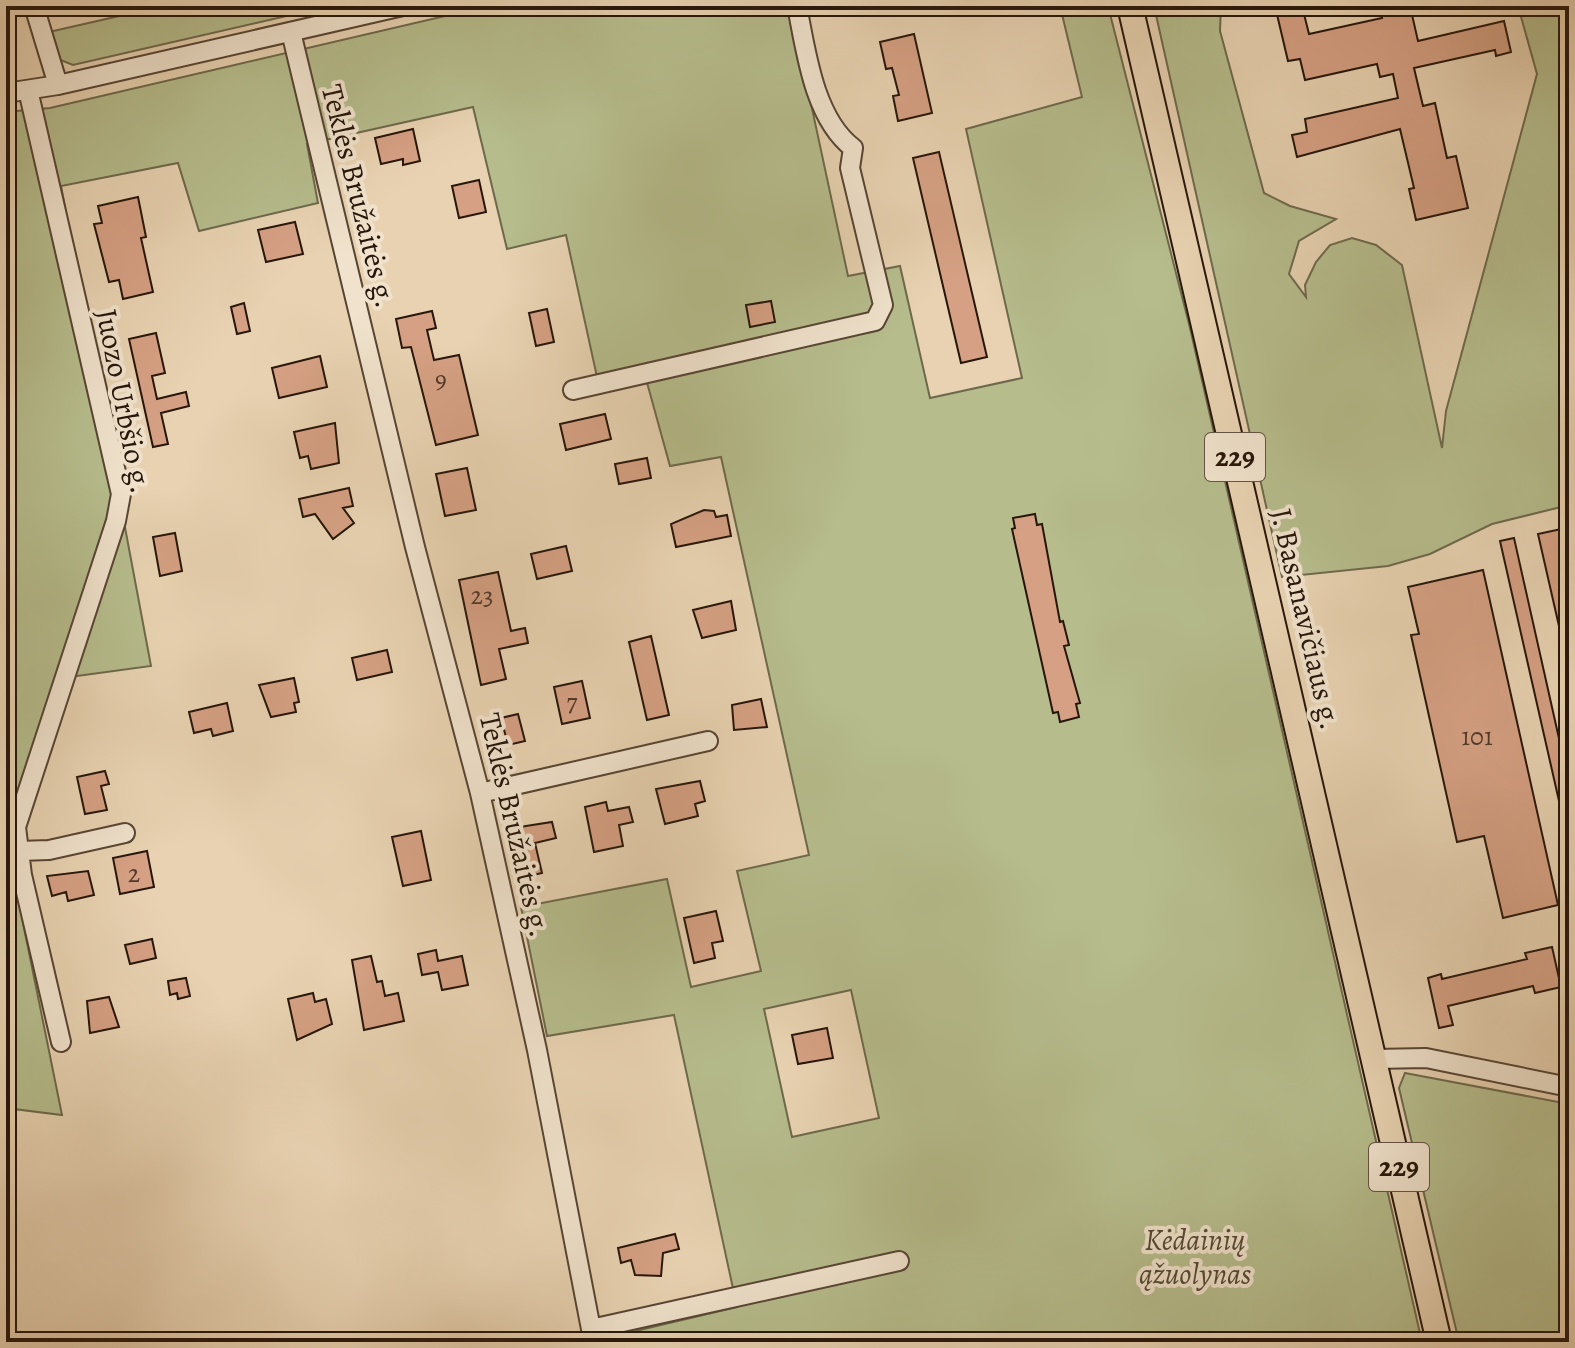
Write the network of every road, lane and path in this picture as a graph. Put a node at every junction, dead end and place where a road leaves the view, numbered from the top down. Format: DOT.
graph roads {
  1 [pos="34,6"];
  2 [pos="403,6"];
  3 [pos="797,6"];
  4 [pos="1130,6"];
  5 [pos="291,32"];
  6 [pos="58,85"];
  7 [pos="28,90"];
  8 [pos="6,93"];
  9 [pos="573,390"];
  10 [pos="708,741"];
  11 [pos="480,793"];
  12 [pos="125,833"];
  13 [pos="19,851"];
  14 [pos="61,1042"];
  15 [pos="1374,1059"];
  16 [pos="1569,1087"];
  17 [pos="899,1261"];
  18 [pos="1439,1342"];
  1 -- 6 [label="street"];
  2 -- 5 [label="street"];
  3 -- 9 [label="street"];
  4 -- 15 [label="main road, J. Basanavičiaus g. / 229"];
  5 -- 6 [label="street"];
  5 -- 11 [label="street, Teklės Bružaitės g."];
  6 -- 7 [label="street"];
  7 -- 8 [label="street"];
  7 -- 13 [label="street, Juozo Urbšio g."];
  10 -- 11 [label="street"];
  11 -- 17 [label="street, Teklės Bružaitės g."];
  12 -- 13 [label="street"];
  13 -- 14 [label="street, Juozo Urbšio g."];
  15 -- 16 [label="street"];
  15 -- 18 [label="main road, 229"];
}
